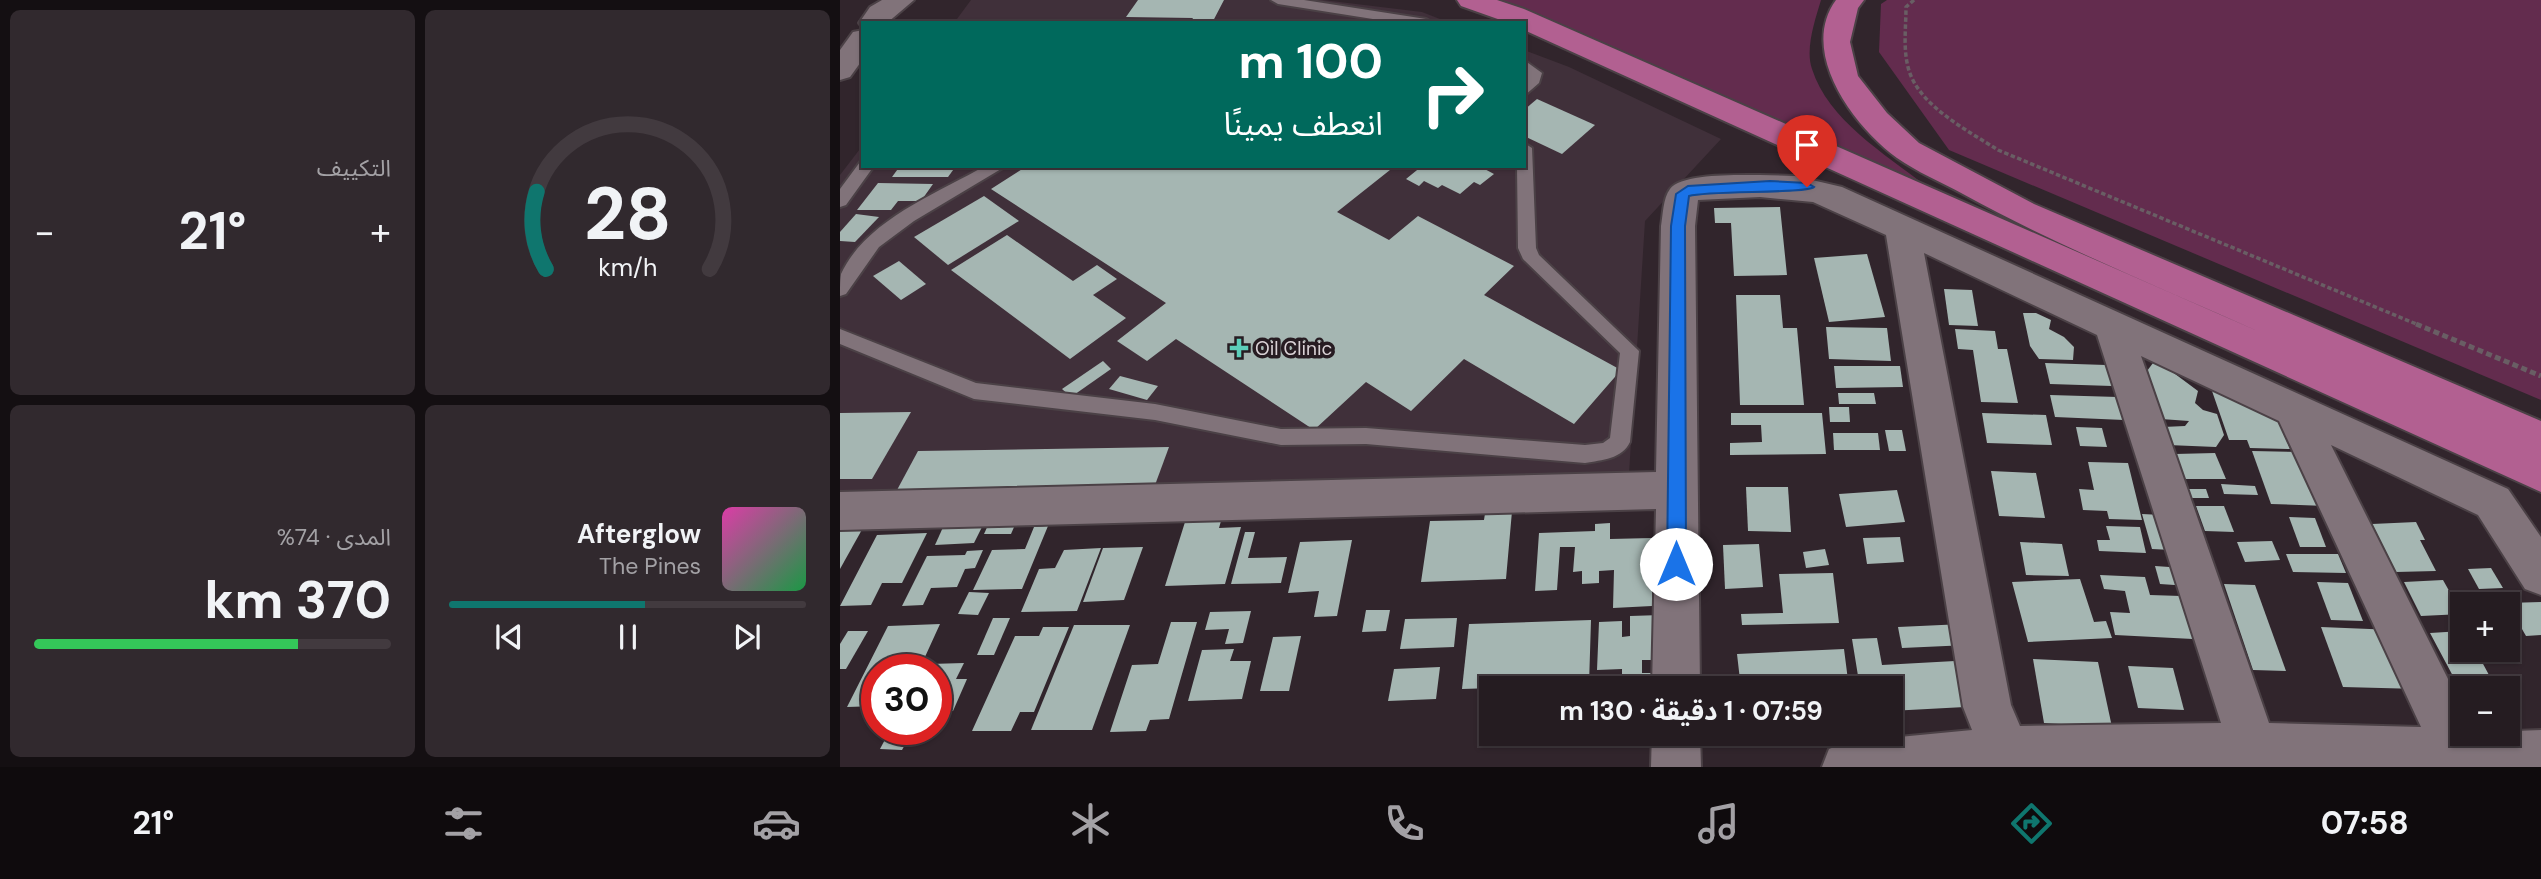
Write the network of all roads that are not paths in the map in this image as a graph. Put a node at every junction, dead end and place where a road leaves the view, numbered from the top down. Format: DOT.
graph roads {
  1 [pos="1278,0"];
  2 [pos="1471,0"];
  3 [pos="1850,0"];
  4 [pos="1413,21"];
  5 [pos="861,41"];
  6 [pos="1526,66"];
  7 [pos="840,71"];
  8 [pos="1526,88"];
  9 [pos="865,168"];
  10 [pos="994,168"];
  11 [pos="1525,168"];
  12 [pos="840,201"];
  13 [pos="1902,227"];
  14 [pos="840,289"];
  15 [pos="2112,325"];
  16 [pos="840,336"];
  17 [pos="2291,407"];
  18 [pos="2541,439"];
  19 [pos="2541,474"];
  20 [pos="1677,490"];
  21 [pos="840,511"];
  22 [pos="2541,574"];
  23 [pos="1676,676"];
  24 [pos="1676,746"];
  25 [pos="2253,747"];
  26 [pos="2459,752"];
  27 [pos="2541,755"];
  28 [pos="2010,759"];
  29 [pos="1676,767"];
  30 [pos="1847,767"];
  1 -- 4 [label="lane"];
  2 -- 19 [label="highway"];
  3 -- 18 [label="highway"];
  5 -- 7 [label="street"];
  6 -- 8 [label="lane"];
  9 -- 12 [label="lane"];
  10 -- 14 [label="lane"];
  11 -- 16 [label="lane"];
  13 -- 15 [label="street"];
  13 -- 20 [label="street"];
  13 -- 28 [label="street"];
  15 -- 17 [label="street"];
  15 -- 25 [label="street"];
  17 -- 22 [label="street"];
  17 -- 26 [label="street"];
  20 -- 21 [label="street"];
  20 -- 23 [label="street"];
  24 -- 29 [label="street"];
  25 -- 26 [label="street"];
  25 -- 28 [label="street"];
  26 -- 27 [label="street"];
  28 -- 30 [label="street"];
}
